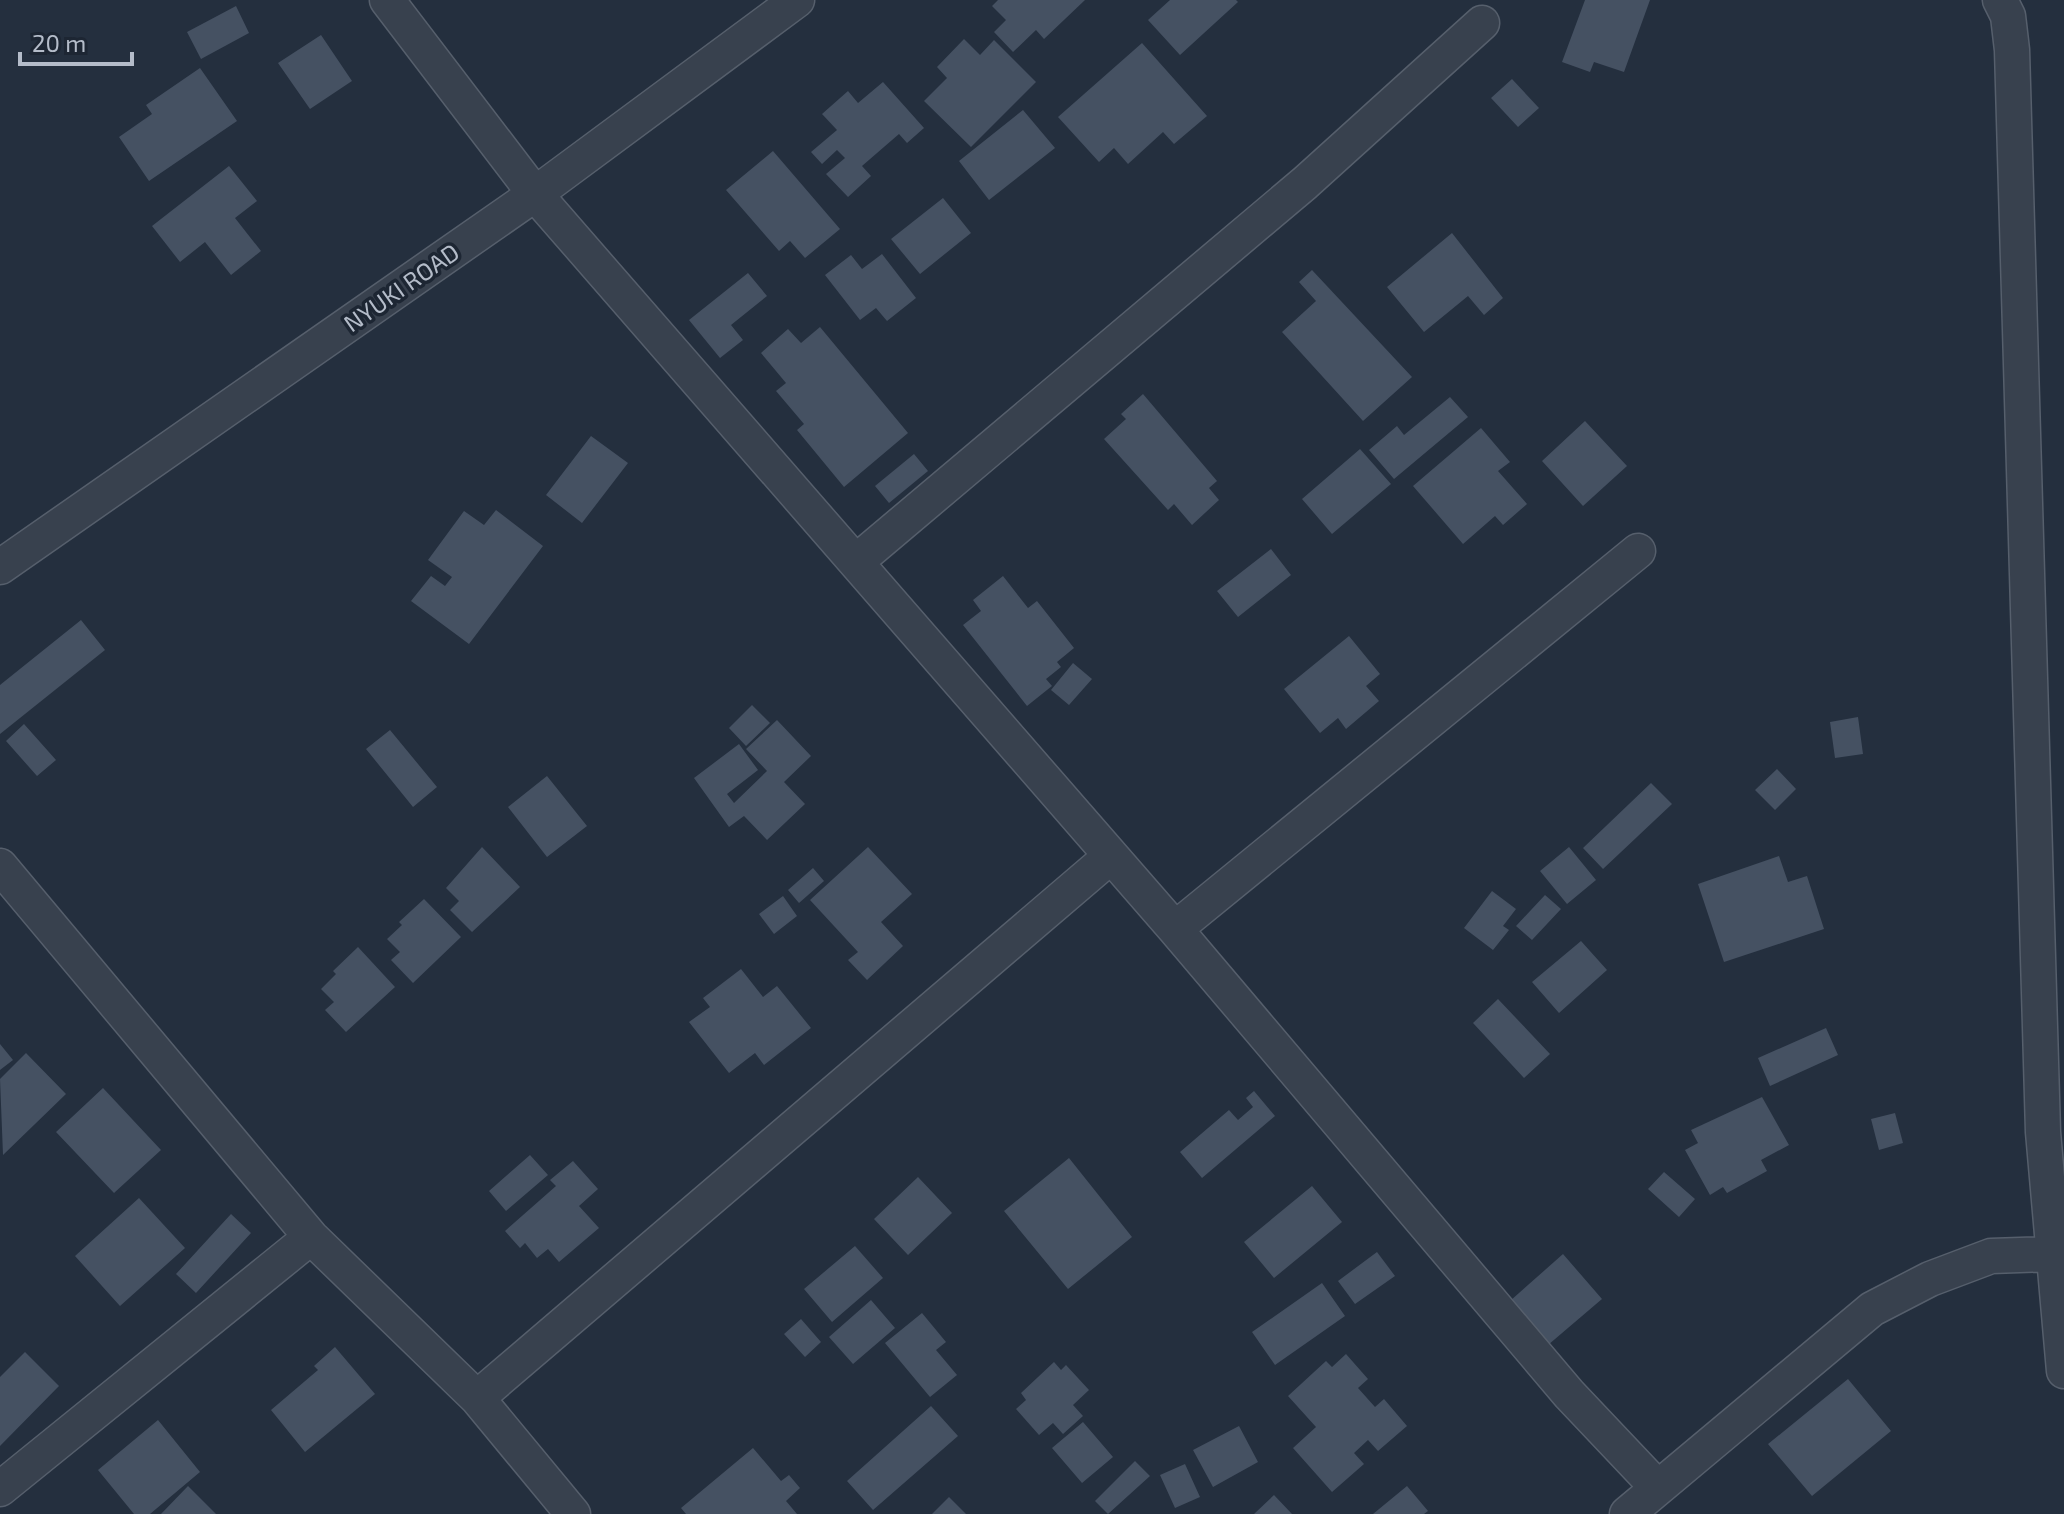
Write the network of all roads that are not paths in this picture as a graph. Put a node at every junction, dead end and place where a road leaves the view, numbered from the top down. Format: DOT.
graph roads {
  1 [pos="387,0"];
  2 [pos="797,0"];
  3 [pos="2000,0"];
  4 [pos="1482,23"];
  5 [pos="535,194"];
  6 [pos="1638,551"];
  7 [pos="857,561"];
  8 [pos="0,567"];
  9 [pos="1111,856"];
  10 [pos="0,866"];
  11 [pos="1175,929"];
  12 [pos="311,1237"];
  13 [pos="2053,1254"];
  14 [pos="2064,1371"];
  15 [pos="477,1398"];
  16 [pos="1658,1488"];
  17 [pos="0,1489"];
  18 [pos="573,1514"];
  19 [pos="1627,1514"];
  1 -- 5 [label="street"];
  2 -- 5 [label="street, NYUKI ROAD"];
  3 -- 13 [label="street"];
  4 -- 7 [label="street"];
  5 -- 7 [label="street"];
  5 -- 8 [label="street, NYUKI ROAD"];
  6 -- 11 [label="street"];
  7 -- 9 [label="street"];
  9 -- 11 [label="street"];
  9 -- 15 [label="street"];
  10 -- 12 [label="street"];
  11 -- 16 [label="street"];
  12 -- 15 [label="street"];
  12 -- 17 [label="street"];
  13 -- 14 [label="street"];
  13 -- 16 [label="street"];
  15 -- 18 [label="street"];
  16 -- 19 [label="street"];
}
